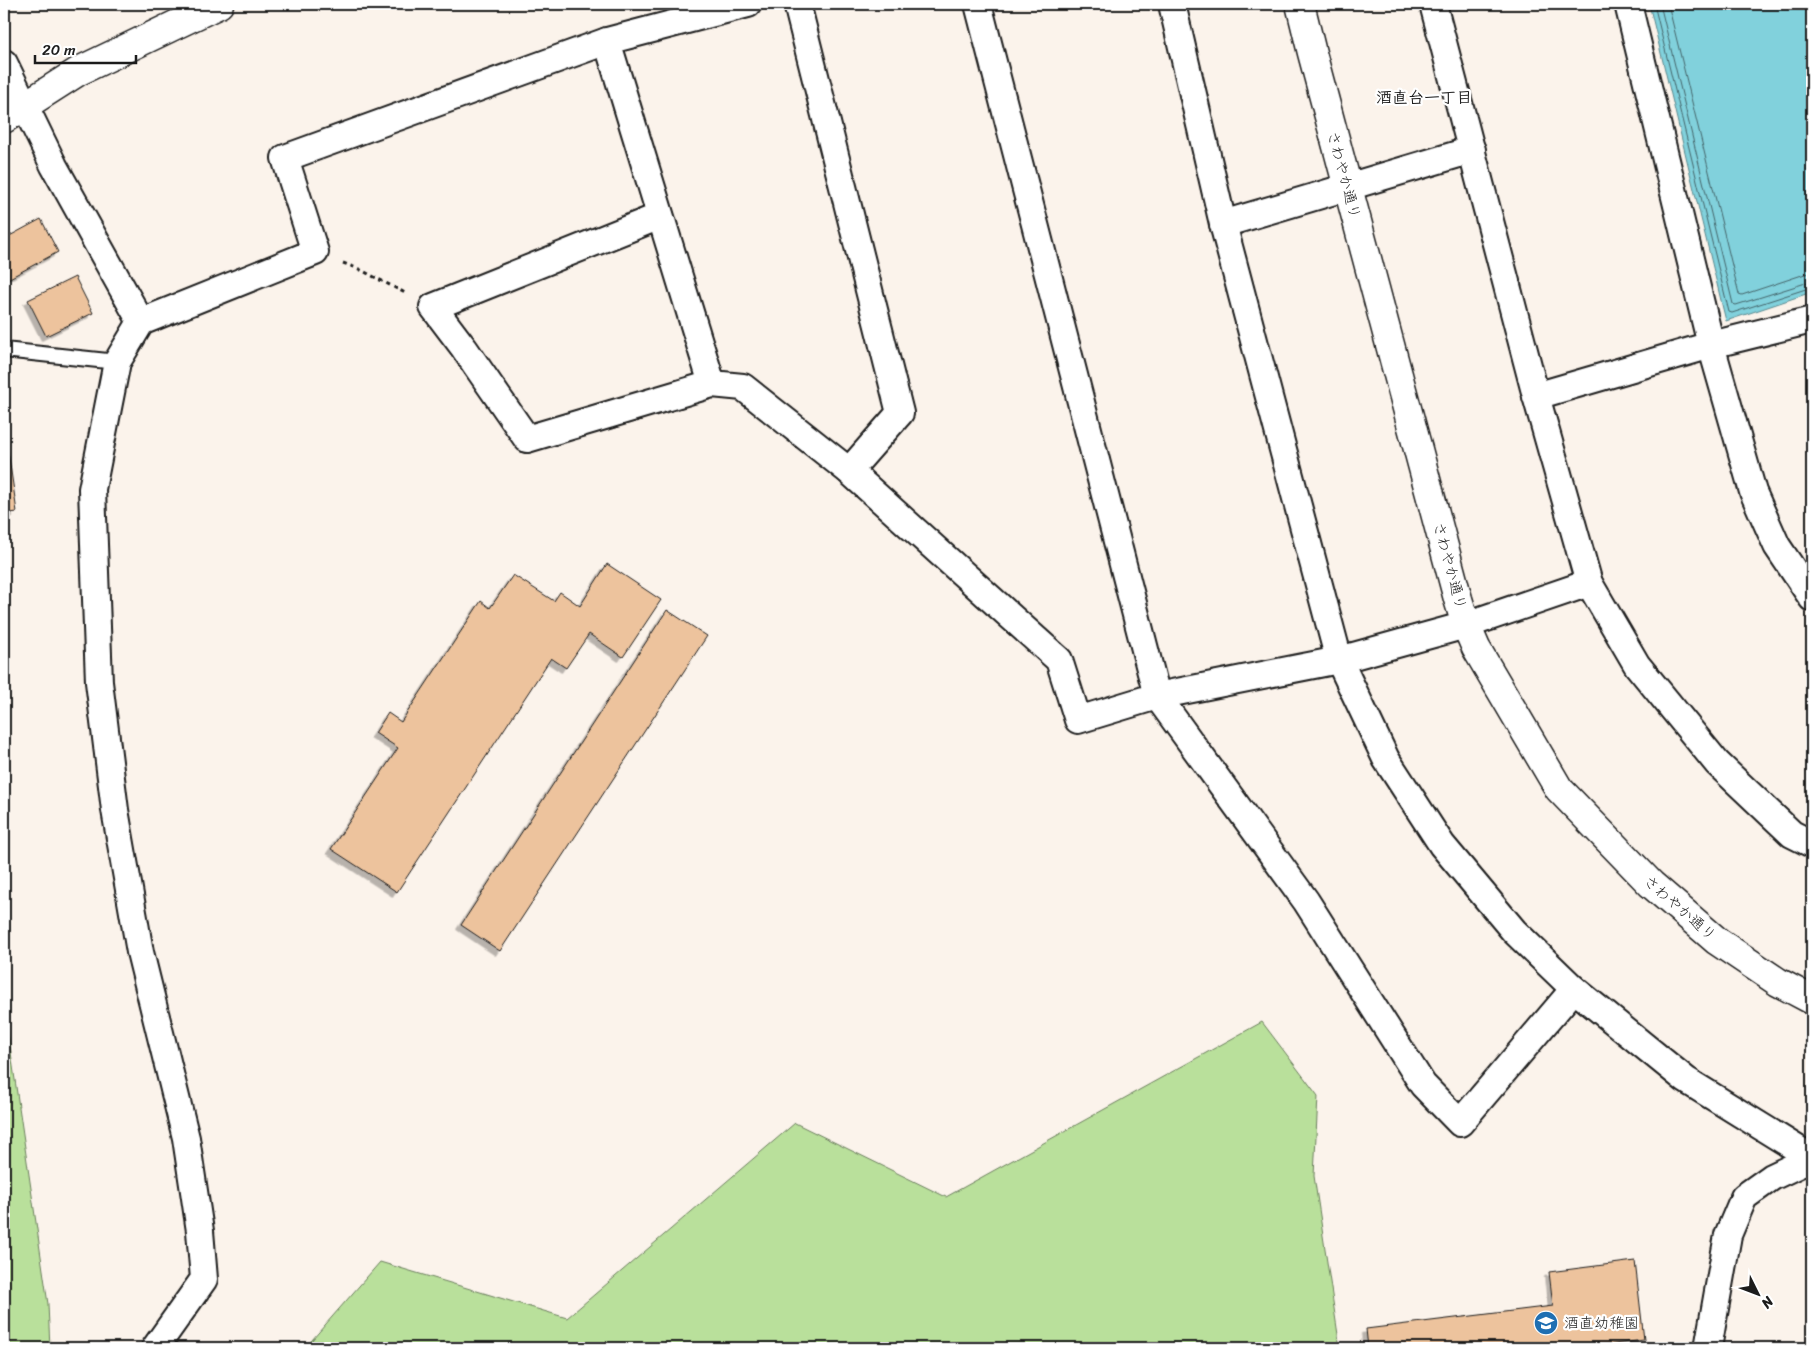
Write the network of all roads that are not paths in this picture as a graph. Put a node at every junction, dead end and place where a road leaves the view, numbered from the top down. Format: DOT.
graph roads {
  1 [pos="219,4"];
  2 [pos="748,4"];
  3 [pos="797,4"];
  4 [pos="978,4"];
  5 [pos="1172,4"];
  6 [pos="1300,4"];
  7 [pos="1433,4"];
  8 [pos="1628,4"];
  9 [pos="607,41"];
  10 [pos="4,63"];
  11 [pos="15,112"];
  12 [pos="1472,150"];
  13 [pos="1347,186"];
  14 [pos="660,216"];
  15 [pos="1223,224"];
  16 [pos="1812,320"];
  17 [pos="141,322"];
  18 [pos="1711,345"];
  19 [pos="4,350"];
  20 [pos="117,362"];
  21 [pos="712,384"];
  22 [pos="1536,396"];
  23 [pos="849,471"];
  24 [pos="1589,583"];
  25 [pos="1812,598"];
  26 [pos="1466,625"];
  27 [pos="1339,660"];
  28 [pos="1157,696"];
  29 [pos="1812,844"];
  30 [pos="1574,989"];
  31 [pos="1812,1000"];
  32 [pos="1812,1158"];
  33 [pos="155,1348"];
  34 [pos="1708,1348"];
  1 -- 11 [label="street"];
  2 -- 9 [label="street"];
  3 -- 23 [label="street"];
  4 -- 28 [label="street"];
  5 -- 15 [label="street"];
  6 -- 13 [label="street, さわやか通り"];
  7 -- 12 [label="street"];
  8 -- 18 [label="street"];
  9 -- 14 [label="street"];
  9 -- 17 [label="street"];
  10 -- 11 [label="street"];
  11 -- 17 [label="street"];
  12 -- 13 [label="street"];
  12 -- 22 [label="street"];
  13 -- 15 [label="street"];
  13 -- 26 [label="street, さわやか通り"];
  14 -- 21 [label="street"];
  14 -- 21 [label="street"];
  15 -- 27 [label="street"];
  16 -- 18 [label="street"];
  17 -- 20 [label="street"];
  18 -- 22 [label="street"];
  18 -- 25 [label="street"];
  19 -- 20 [label="lane"];
  20 -- 33 [label="street"];
  21 -- 23 [label="street"];
  22 -- 24 [label="street"];
  23 -- 28 [label="street"];
  24 -- 26 [label="street"];
  24 -- 29 [label="street"];
  26 -- 27 [label="street"];
  26 -- 31 [label="street, さわやか通り"];
  27 -- 28 [label="street"];
  27 -- 30 [label="street"];
  28 -- 30 [label="street"];
  30 -- 32 [label="street"];
  32 -- 34 [label="street"];
}
